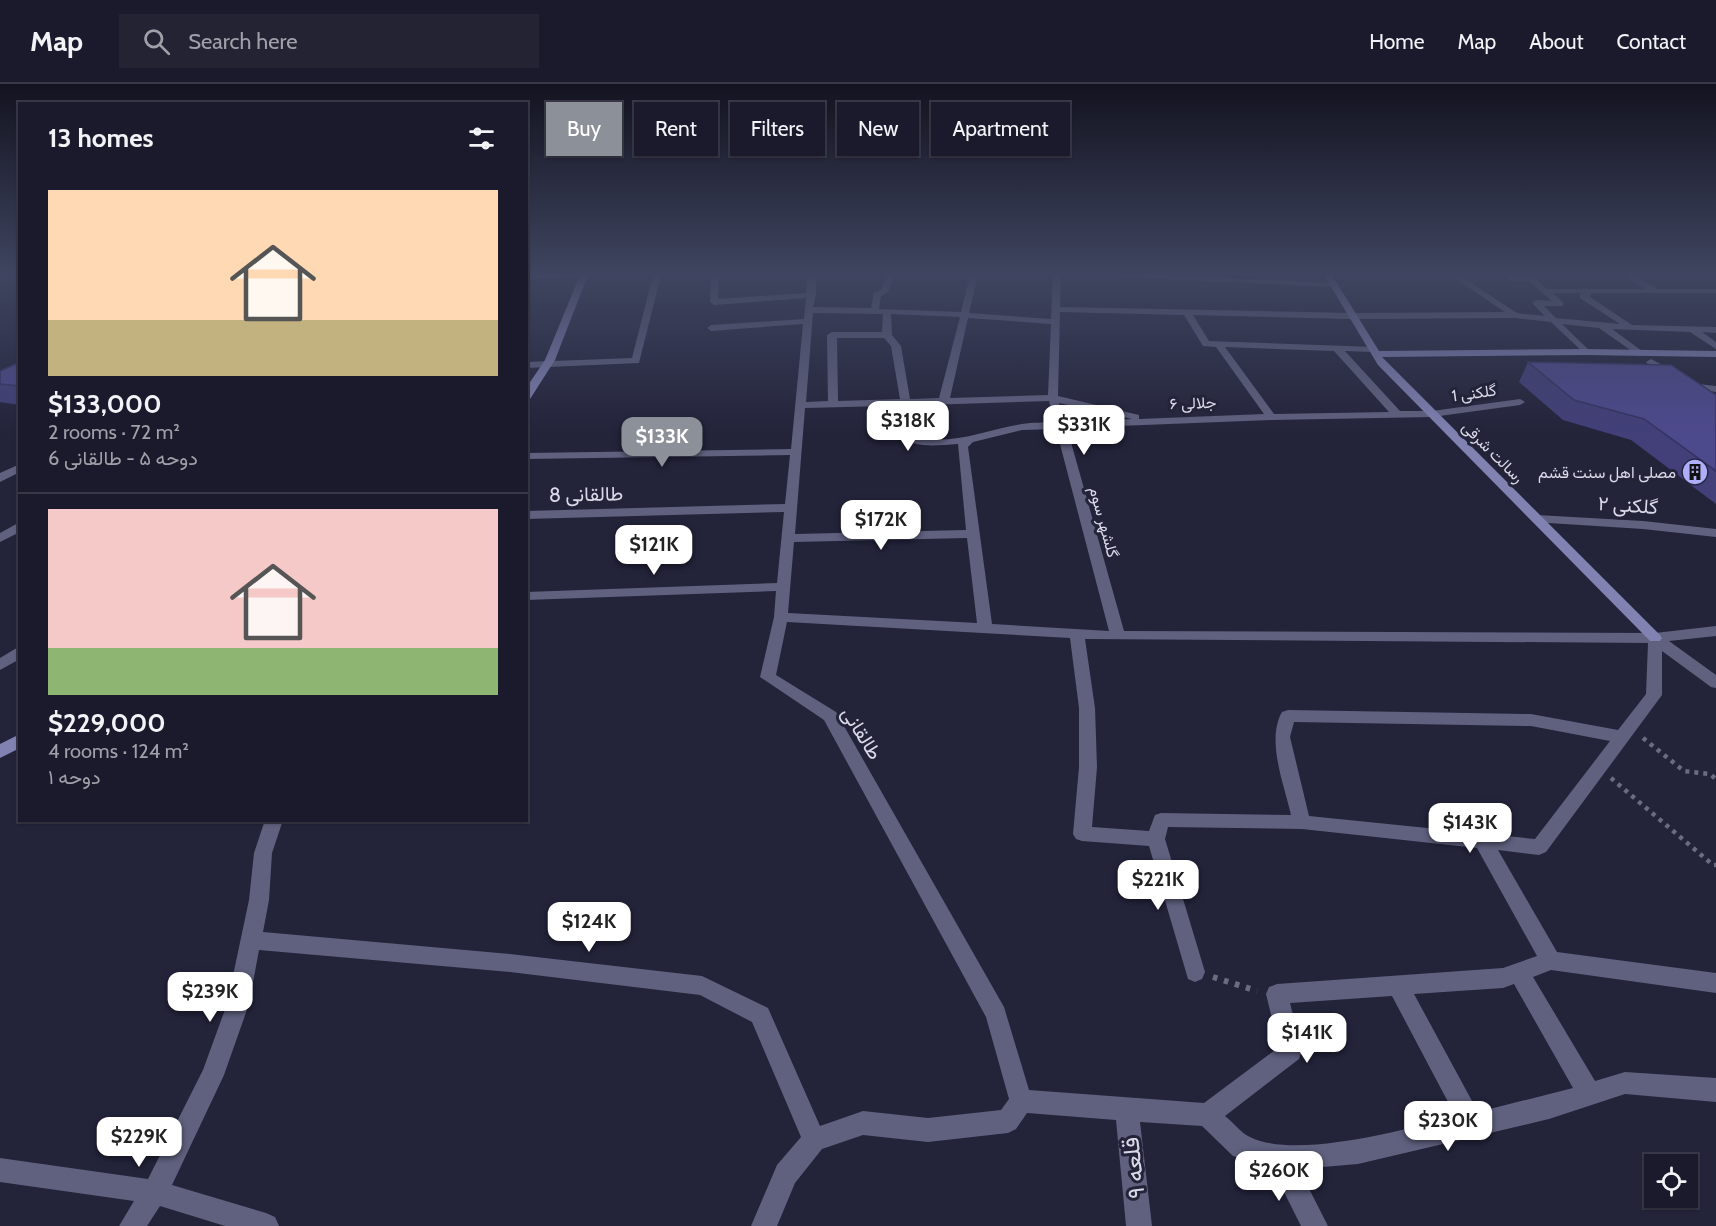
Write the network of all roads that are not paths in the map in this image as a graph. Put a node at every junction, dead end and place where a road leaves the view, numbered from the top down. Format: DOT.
graph roads {
  1 [pos="562,328"];
  2 [pos="644,328"];
  3 [pos="808,328"];
  4 [pos="887,328"];
  5 [pos="962,328"];
  6 [pos="1054,328"];
  7 [pos="1196,328"];
  8 [pos="1360,328"];
  9 [pos="1561,328"];
  10 [pos="1605,328"];
  11 [pos="1648,328"];
  12 [pos="1691,329"];
  13 [pos="1716,330"];
  14 [pos="887,335"];
  15 [pos="1220,345"];
  16 [pos="1337,348"];
  17 [pos="1586,352"];
  18 [pos="1639,353"];
  19 [pos="1376,355"];
  20 [pos="1715,355"];
  21 [pos="1651,362"];
  22 [pos="547,364"];
  23 [pos="528,365"];
  24 [pos="1716,389"];
  25 [pos="528,394"];
  26 [pos="1053,398"];
  27 [pos="944,400"];
  28 [pos="905,401"];
  29 [pos="888,402"];
  30 [pos="1520,402"];
  31 [pos="832,404"];
  32 [pos="801,405"];
  33 [pos="1432,414"];
  34 [pos="1398,415"];
  35 [pos="1271,417"];
  36 [pos="1155,421"];
  37 [pos="1061,425"];
  38 [pos="969,440"];
  39 [pos="797,452"];
  40 [pos="528,456"];
  41 [pos="18,468"];
  42 [pos="0,478"];
  43 [pos="791,508"];
  44 [pos="528,515"];
  45 [pos="1537,519"];
  46 [pos="18,527"];
  47 [pos="1716,533"];
  48 [pos="973,534"];
  49 [pos="0,538"];
  50 [pos="789,538"];
  51 [pos="784,587"];
  52 [pos="528,596"];
  53 [pos="781,617"];
  54 [pos="985,629"];
  55 [pos="1716,631"];
  56 [pos="1077,634"];
  57 [pos="1118,636"];
  58 [pos="1655,638"];
  59 [pos="18,652"];
  60 [pos="0,665"];
  61 [pos="1712,678"];
  62 [pos="1626,732"];
  63 [pos="18,741"];
  64 [pos="0,752"];
  65 [pos="273,822"];
  66 [pos="1302,822"];
  67 [pos="1156,838"];
  68 [pos="1483,841"];
  69 [pos="252,940"];
  70 [pos="1551,962"];
  71 [pos="1196,972"];
  72 [pos="1519,973"];
  73 [pos="1716,983"];
  74 [pos="1398,986"];
  75 [pos="1716,1090"];
  76 [pos="1590,1094"];
  77 [pos="1021,1101"];
  78 [pos="1127,1110"];
  79 [pos="1207,1115"];
  80 [pos="1472,1124"];
  81 [pos="814,1140"];
  82 [pos="1280,1158"];
  83 [pos="0,1170"];
  84 [pos="155,1192"];
  85 [pos="132,1226"];
  86 [pos="266,1226"];
  87 [pos="764,1226"];
  88 [pos="1139,1226"];
  89 [pos="1315,1226"];
  1 -- 22 [label="main road"];
  2 -- 22 [label="street"];
  3 -- 32 [label="street, طالقانی"];
  4 -- 14 [label="street"];
  5 -- 27 [label="street"];
  6 -- 26 [label="street, گلشهر سوم"];
  7 -- 15 [label="street"];
  8 -- 19 [label="main road, رسالت شرقی"];
  9 -- 17 [label="street"];
  10 -- 18 [label="street"];
  11 -- 12 [label="street"];
  12 -- 13 [label="street"];
  12 -- 20 [label="street"];
  14 -- 28 [label="street"];
  14 -- 31 [label="street"];
  15 -- 16 [label="street"];
  15 -- 35 [label="street"];
  16 -- 19 [label="street"];
  16 -- 34 [label="street"];
  17 -- 18 [label="main road"];
  17 -- 19 [label="main road"];
  18 -- 20 [label="main road"];
  19 -- 21 [label="main road"];
  19 -- 33 [label="main road, رسالت شرقی"];
  20 -- 21 [label="main road"];
  21 -- 24 [label="street"];
  22 -- 23 [label="street"];
  22 -- 25 [label="main road"];
  26 -- 27 [label="street"];
  26 -- 36 [label="street"];
  26 -- 37 [label="street, گلشهر سوم"];
  27 -- 28 [label="street"];
  28 -- 29 [label="street"];
  29 -- 31 [label="street"];
  29 -- 38 [label="street, جلالی ۶"];
  30 -- 33 [label="street, گلکنی 1"];
  31 -- 32 [label="street"];
  32 -- 39 [label="street, طالقانی"];
  33 -- 34 [label="street, جلالی ۶"];
  33 -- 45 [label="main road, رسالت شرقی"];
  34 -- 35 [label="street, جلالی ۶"];
  35 -- 36 [label="street, جلالی ۶"];
  36 -- 37 [label="street, جلالی ۶"];
  37 -- 38 [label="street, جلالی ۶"];
  37 -- 57 [label="street, گلشهر سوم"];
  38 -- 48 [label="street"];
  39 -- 40 [label="street"];
  39 -- 43 [label="street, طالقانی"];
  41 -- 42 [label="street"];
  43 -- 44 [label="street, طالقانی 8"];
  43 -- 50 [label="street, طالقانی"];
  45 -- 47 [label="street, گلکنی ۲"];
  45 -- 58 [label="main road, رسالت شرقی"];
  46 -- 49 [label="street"];
  48 -- 50 [label="street"];
  48 -- 54 [label="street"];
  50 -- 51 [label="street, طالقانی"];
  51 -- 52 [label="street"];
  51 -- 53 [label="street, طالقانی"];
  53 -- 54 [label="street"];
  53 -- 77 [label="street, طالقانی"];
  54 -- 56 [label="street"];
  55 -- 58 [label="street"];
  56 -- 57 [label="street"];
  56 -- 67 [label="street"];
  57 -- 58 [label="street"];
  58 -- 61 [label="street"];
  58 -- 62 [label="street"];
  59 -- 60 [label="street"];
  62 -- 66 [label="street"];
  62 -- 68 [label="street"];
  63 -- 64 [label="main road"];
  65 -- 69 [label="street"];
  66 -- 67 [label="street"];
  66 -- 68 [label="street"];
  67 -- 71 [label="street"];
  68 -- 70 [label="street"];
  69 -- 81 [label="street"];
  69 -- 84 [label="street"];
  70 -- 72 [label="street"];
  70 -- 73 [label="street"];
  72 -- 74 [label="street"];
  72 -- 76 [label="street"];
  74 -- 79 [label="street"];
  74 -- 80 [label="street"];
  75 -- 76 [label="street"];
  76 -- 80 [label="street"];
  77 -- 78 [label="street"];
  77 -- 81 [label="street"];
  78 -- 79 [label="street"];
  78 -- 88 [label="street, قلعه ۹"];
  79 -- 82 [label="street"];
  80 -- 82 [label="street"];
  81 -- 87 [label="street"];
  82 -- 89 [label="street"];
  83 -- 84 [label="street"];
  84 -- 85 [label="street"];
  84 -- 86 [label="street"];
}
